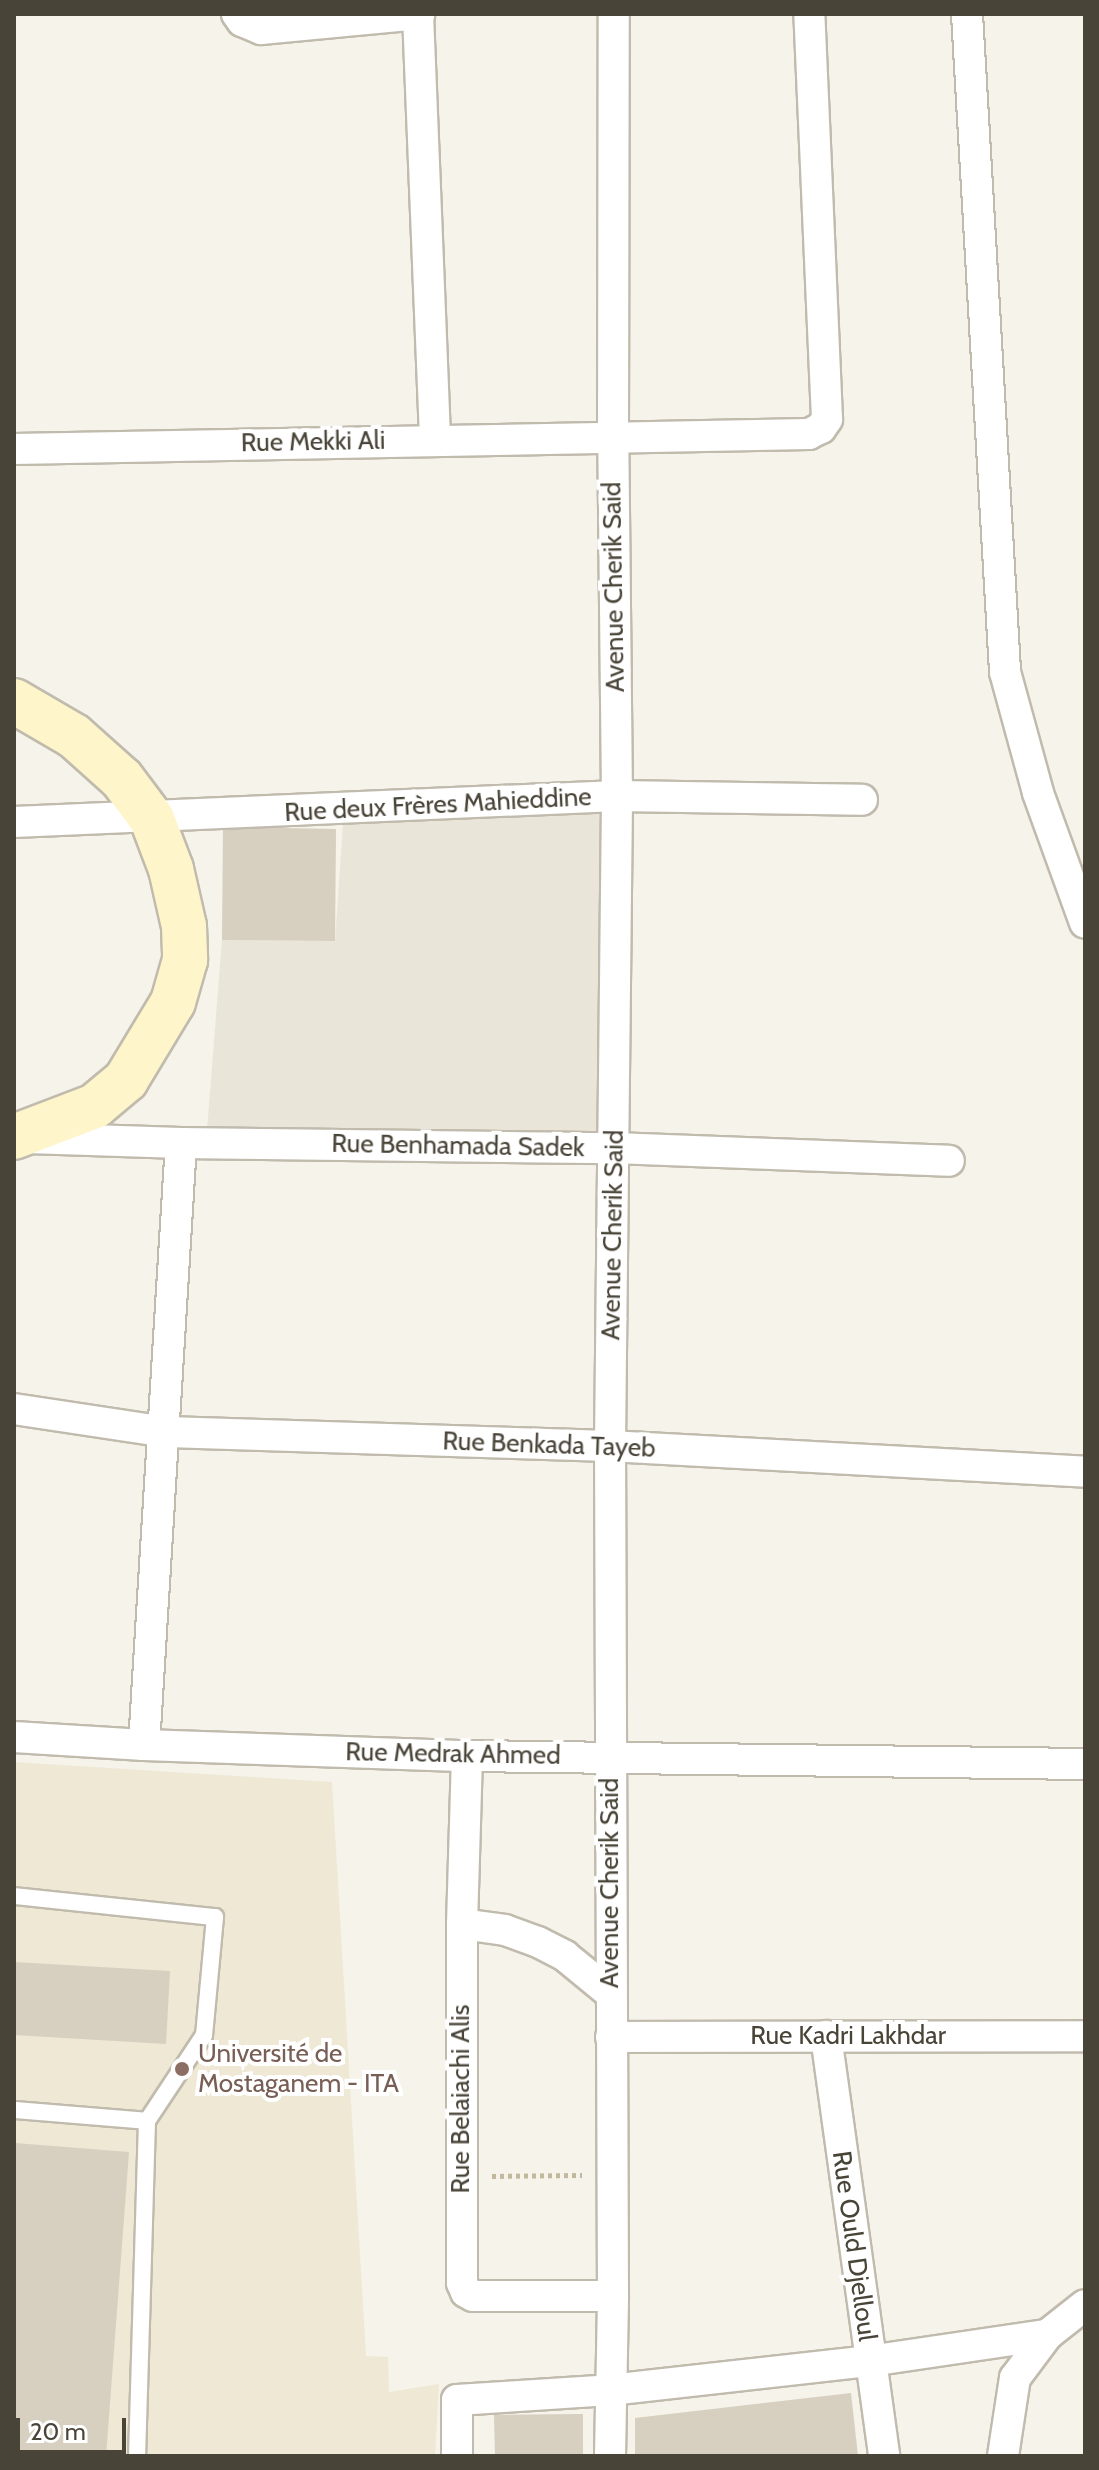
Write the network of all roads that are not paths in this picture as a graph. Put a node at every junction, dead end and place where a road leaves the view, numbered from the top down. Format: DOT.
graph roads {
  1 [pos="237,14"];
  2 [pos="419,14"];
  3 [pos="614,14"];
  4 [pos="809,14"];
  5 [pos="967,14"];
  6 [pos="613,436"];
  7 [pos="435,439"];
  8 [pos="14,449"];
  9 [pos="14,701"];
  10 [pos="617,796"];
  11 [pos="862,800"];
  12 [pos="152,819"];
  13 [pos="14,822"];
  14 [pos="1085,923"];
  15 [pos="14,1137"];
  16 [pos="181,1143"];
  17 [pos="614,1148"];
  18 [pos="949,1161"];
  19 [pos="14,1409"];
  20 [pos="166,1432"];
  21 [pos="610,1446"];
  22 [pos="1085,1472"];
  23 [pos="14,1737"];
  24 [pos="144,1745"];
  25 [pos="467,1756"];
  26 [pos="610,1756"];
  27 [pos="1085,1764"];
  28 [pos="14,1896"];
  29 [pos="462,1924"];
  30 [pos="609,1992"];
  31 [pos="826,2036"];
  32 [pos="1085,2036"];
  33 [pos="611,2037"];
  34 [pos="14,2110"];
  35 [pos="147,2121"];
  36 [pos="613,2296"];
  37 [pos="1085,2305"];
  38 [pos="1047,2335"];
  39 [pos="870,2361"];
  40 [pos="610,2390"];
  41 [pos="137,2456"];
  42 [pos="457,2456"];
  43 [pos="610,2456"];
  44 [pos="884,2456"];
  45 [pos="1003,2456"];
  1 -- 2 [label="street"];
  2 -- 7 [label="street"];
  3 -- 6 [label="street, Avenue Cherik Said"];
  4 -- 6 [label="street, Rue Mekki Ali"];
  5 -- 14 [label="street"];
  6 -- 7 [label="street, Rue Mekki Ali"];
  6 -- 10 [label="street, Avenue Cherik Said"];
  7 -- 8 [label="street, Rue Mekki Ali"];
  9 -- 12 [label="main road"];
  10 -- 11 [label="street, Rue deux Frères Mahieddine"];
  10 -- 12 [label="street, Rue deux Frères Mahieddine"];
  10 -- 17 [label="street, Avenue Cherik Said"];
  12 -- 13 [label="street, Rue deux Frères Mahieddine"];
  12 -- 15 [label="main road"];
  15 -- 16 [label="street, Rue Benhamada Sadek"];
  16 -- 17 [label="street, Rue Benhamada Sadek"];
  16 -- 20 [label="street"];
  17 -- 18 [label="street, Rue Benhamada Sadek"];
  17 -- 21 [label="street, Avenue Cherik Said"];
  19 -- 20 [label="street, Rue Benkada Tayeb"];
  20 -- 21 [label="street, Rue Benkada Tayeb"];
  20 -- 24 [label="street"];
  21 -- 22 [label="street, Rue Benkada Tayeb"];
  21 -- 26 [label="street, Avenue Cherik Said"];
  23 -- 24 [label="street, Rue Medrak Ahmed"];
  24 -- 25 [label="street, Rue Medrak Ahmed"];
  25 -- 26 [label="street, Rue Medrak Ahmed"];
  25 -- 29 [label="street, Rue Belaiachi Alis"];
  26 -- 27 [label="street, Rue Medrak Ahmed"];
  26 -- 30 [label="street, Avenue Cherik Said"];
  28 -- 35 [label="lane"];
  29 -- 30 [label="street"];
  29 -- 36 [label="street, Rue Belaiachi Alis"];
  30 -- 33 [label="street, Avenue Cherik Said"];
  31 -- 32 [label="street, Rue Kadri Lakhdar"];
  31 -- 33 [label="street, Rue Kadri Lakhdar"];
  31 -- 39 [label="street, Rue Ould Djelloul"];
  33 -- 36 [label="street, Avenue Cherik Said"];
  34 -- 35 [label="lane"];
  35 -- 41 [label="lane"];
  36 -- 40 [label="street, Avenue Cherik Said"];
  37 -- 38 [label="street"];
  38 -- 39 [label="street"];
  38 -- 45 [label="street"];
  39 -- 40 [label="street"];
  39 -- 44 [label="street, Rue Ould Djelloul"];
  40 -- 42 [label="street"];
  40 -- 43 [label="street, Avenue Cherik Said"];
}
